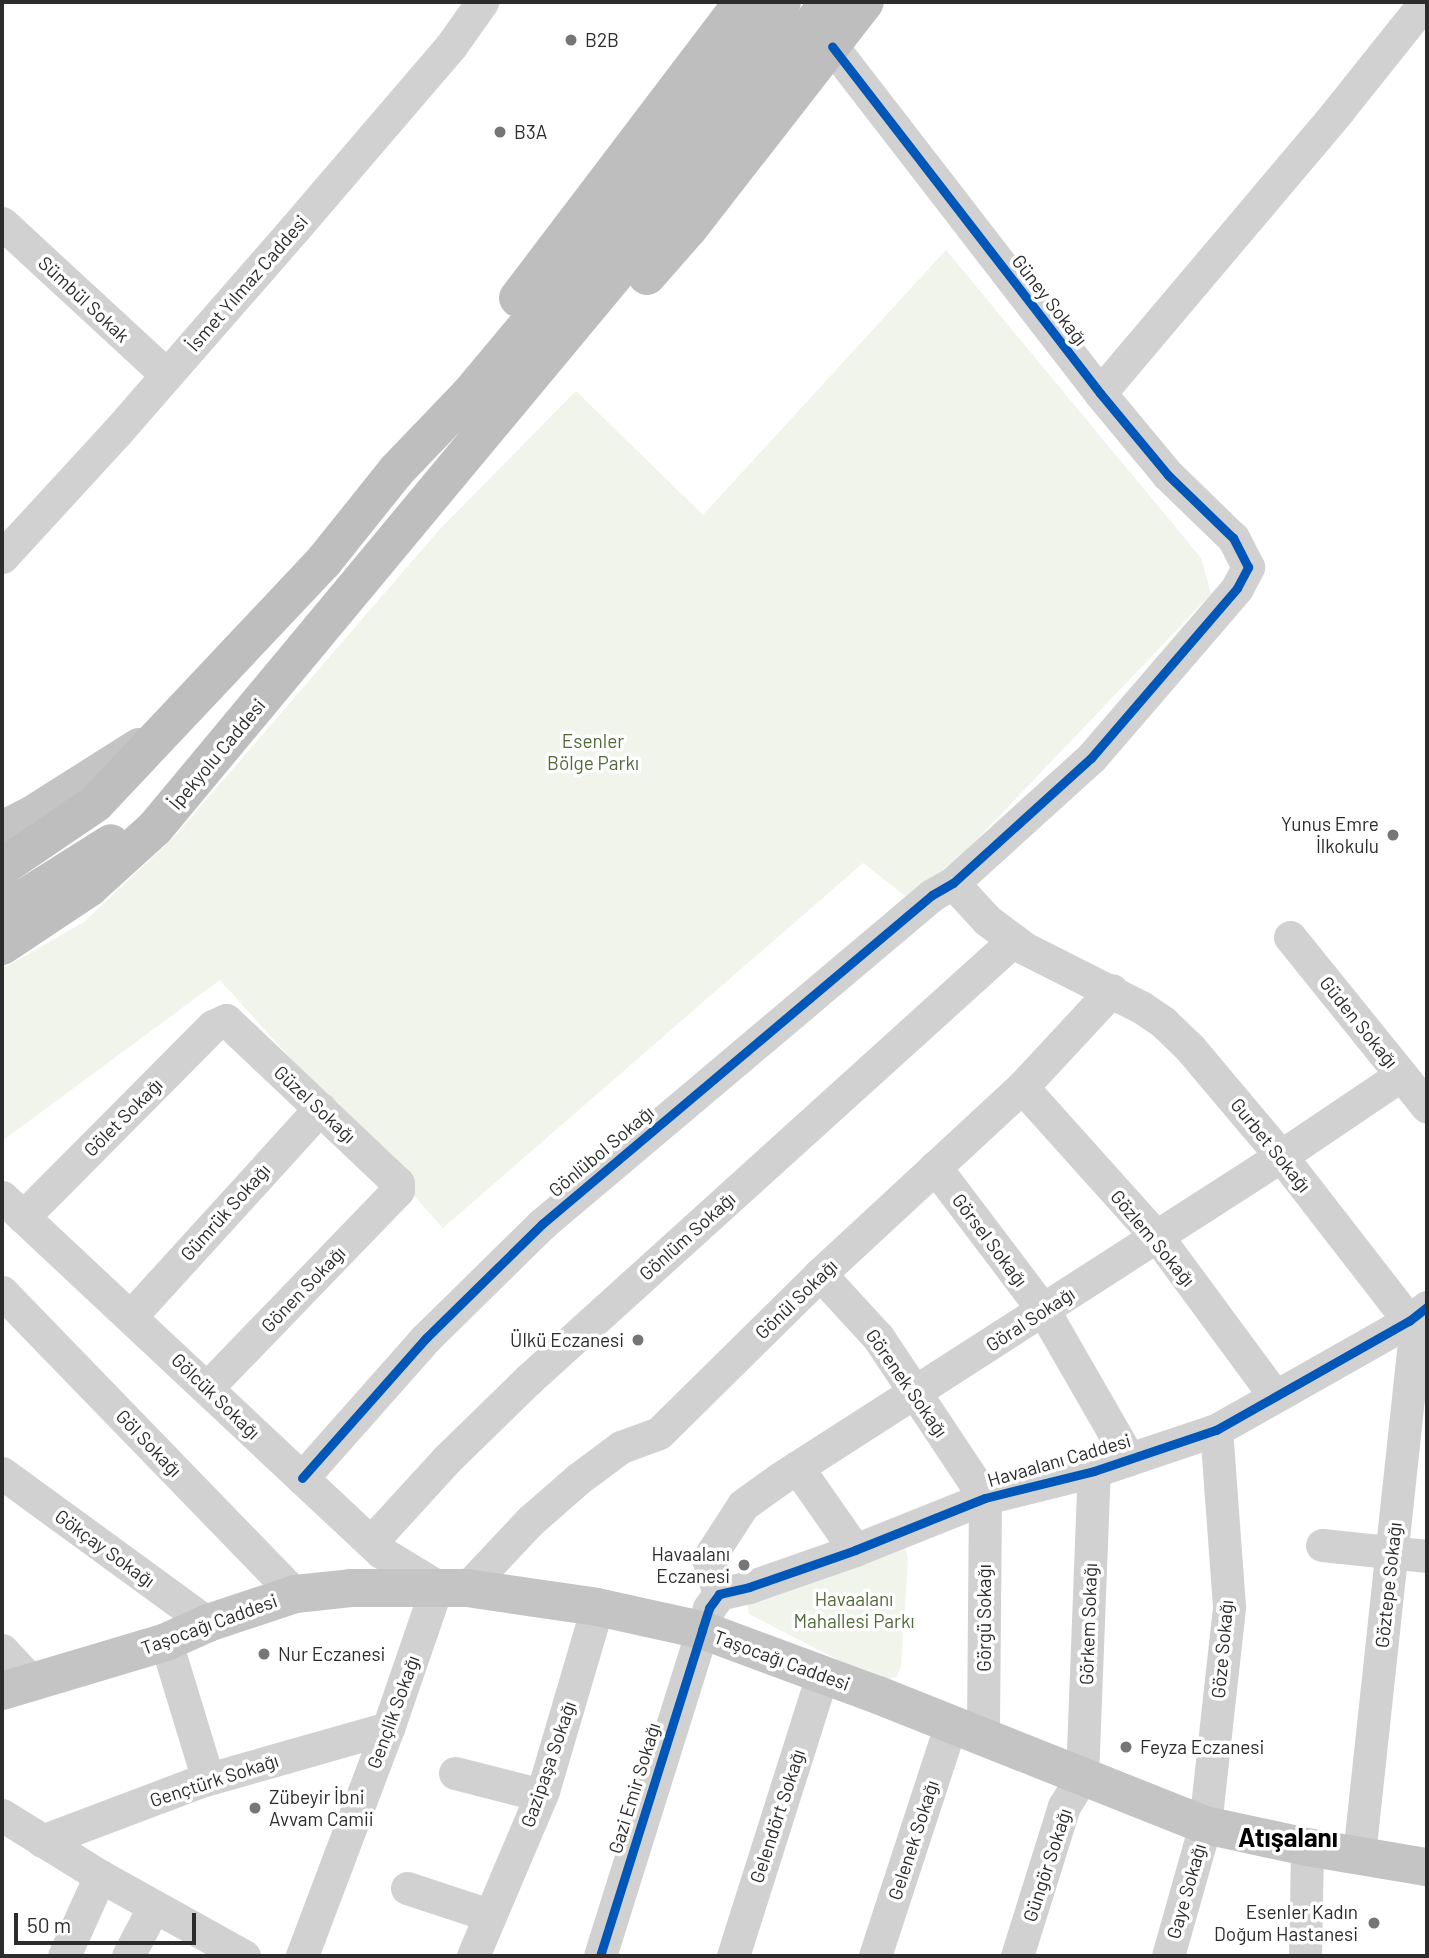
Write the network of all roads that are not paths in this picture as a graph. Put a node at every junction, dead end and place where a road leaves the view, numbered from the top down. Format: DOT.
graph roads {
  1 [pos="482,2"];
  2 [pos="743,2"];
  3 [pos="782,2"];
  4 [pos="829,2"];
  5 [pos="865,2"];
  6 [pos="1425,2"];
  7 [pos="832,46"];
  8 [pos="2,223"];
  9 [pos="166,375"];
  10 [pos="1100,393"];
  11 [pos="396,471"];
  12 [pos="404,530"];
  13 [pos="7,540"];
  14 [pos="1248,567"];
  15 [pos="184,709"];
  16 [pos="199,776"];
  17 [pos="2,830"];
  18 [pos="2,867"];
  19 [pos="953,883"];
  20 [pos="2,907"];
  21 [pos="1290,937"];
  22 [pos="1014,940"];
  23 [pos="2,946"];
  24 [pos="1112,990"];
  25 [pos="226,1020"];
  26 [pos="1401,1075"];
  27 [pos="1022,1087"];
  28 [pos="1427,1107"];
  29 [pos="320,1108"];
  30 [pos="1281,1156"];
  31 [pos="934,1167"];
  32 [pos="398,1191"];
  33 [pos="12,1207"];
  34 [pos="1156,1238"];
  35 [pos="820,1274"];
  36 [pos="2,1292"];
  37 [pos="1044,1311"];
  38 [pos="1418,1314"];
  39 [pos="131,1316"];
  40 [pos="208,1387"];
  41 [pos="916,1392"];
  42 [pos="1275,1396"];
  43 [pos="1216,1430"];
  44 [pos="1129,1459"];
  45 [pos="797,1467"];
  46 [pos="1094,1471"];
  47 [pos="2,1473"];
  48 [pos="302,1478"];
  49 [pos="985,1498"];
  50 [pos="371,1542"];
  51 [pos="1322,1545"];
  52 [pos="855,1550"];
  53 [pos="1391,1552"];
  54 [pos="1427,1556"];
  55 [pos="452,1587"];
  56 [pos="295,1594"];
  57 [pos="719,1594"];
  58 [pos="597,1607"];
  59 [pos="208,1623"];
  60 [pos="702,1630"];
  61 [pos="166,1642"];
  62 [pos="2,1650"];
  63 [pos="821,1675"];
  64 [pos="16,1686"];
  65 [pos="388,1728"];
  66 [pos="967,1731"];
  67 [pos="455,1773"];
  68 [pos="1082,1777"];
  69 [pos="208,1779"];
  70 [pos="541,1795"];
  71 [pos="2,1815"];
  72 [pos="1205,1825"];
  73 [pos="43,1841"];
  74 [pos="1307,1847"];
  75 [pos="1359,1855"];
  76 [pos="1427,1867"];
  77 [pos="100,1876"];
  78 [pos="407,1888"];
  79 [pos="154,1906"];
  80 [pos="489,1915"];
  81 [pos="64,1956"];
  82 [pos="128,1956"];
  83 [pos="244,1956"];
  84 [pos="302,1956"];
  85 [pos="473,1956"];
  86 [pos="600,1956"];
  87 [pos="733,1956"];
  88 [pos="875,1956"];
  89 [pos="1017,1956"];
  90 [pos="1168,1956"];
  91 [pos="1305,1956"];
  1 -- 9 [label="street, İsmet Yılmaz Caddesi"];
  2 -- 11 [label="highway"];
  3 -- 11 [label="highway"];
  4 -- 12 [label="highway"];
  5 -- 7 [label="highway"];
  6 -- 10 [label="street"];
  7 -- 10 [label="street, Güney Sokağı"];
  7 -- 12 [label="highway"];
  8 -- 9 [label="street, Sümbül Sokak"];
  9 -- 13 [label="street, İsmet Yılmaz Caddesi"];
  10 -- 14 [label="street, Güney Sokağı"];
  11 -- 15 [label="highway"];
  12 -- 16 [label="highway, İpekyolu Caddesi"];
  14 -- 19 [label="street, Gönlübol Sokağı"];
  15 -- 17 [label="main road"];
  15 -- 18 [label="highway"];
  16 -- 20 [label="highway"];
  16 -- 23 [label="highway, İpekyolu Caddesi"];
  19 -- 22 [label="street, Gurbet Sokağı"];
  19 -- 48 [label="street, Gönlübol Sokağı"];
  21 -- 26 [label="street, Güden Sokağı"];
  22 -- 24 [label="street, Gurbet Sokağı"];
  22 -- 50 [label="street, Gönlüm Sokağı"];
  24 -- 27 [label="street, Gönül Sokağı"];
  24 -- 30 [label="street, Gurbet Sokağı"];
  25 -- 29 [label="street, Güzel Sokağı"];
  25 -- 33 [label="street, Gölet Sokağı"];
  26 -- 28 [label="street, Güden Sokağı"];
  26 -- 30 [label="street, Göral Sokağı"];
  27 -- 31 [label="street, Gönül Sokağı"];
  27 -- 34 [label="street, Gözlem Sokağı"];
  29 -- 32 [label="street, Güzel Sokağı"];
  29 -- 39 [label="street, Gümrük Sokağı"];
  30 -- 34 [label="street, Göral Sokağı"];
  30 -- 38 [label="street, Gurbet Sokağı"];
  31 -- 35 [label="street, Gönül Sokağı"];
  31 -- 37 [label="street, Görsel Sokağı"];
  32 -- 40 [label="street, Gönen Sokağı"];
  33 -- 39 [label="street, Gölcük Sokağı"];
  34 -- 37 [label="street, Göral Sokağı"];
  34 -- 42 [label="street, Gözlem Sokağı"];
  35 -- 41 [label="street, Görenek Sokağı"];
  35 -- 55 [label="street, Gönül Sokağı"];
  36 -- 56 [label="street, Göl Sokağı"];
  37 -- 41 [label="street, Göral Sokağı"];
  37 -- 44 [label="street, Görsel Sokağı"];
  38 -- 42 [label="street, Havaalanı Caddesi"];
  38 -- 53 [label="street, Göztepe Sokağı"];
  39 -- 40 [label="street, Gölcük Sokağı"];
  40 -- 48 [label="street, Gölcük Sokağı"];
  41 -- 45 [label="street, Göral Sokağı"];
  41 -- 49 [label="street, Görenek Sokağı"];
  42 -- 43 [label="street, Havaalanı Caddesi"];
  43 -- 44 [label="street, Havaalanı Caddesi"];
  43 -- 72 [label="street, Göze Sokağı"];
  44 -- 46 [label="street, Havaalanı Caddesi"];
  45 -- 52 [label="street"];
  45 -- 57 [label="street, Göral Sokağı"];
  46 -- 49 [label="street, Havaalanı Caddesi"];
  46 -- 68 [label="street, Görkem Sokağı"];
  47 -- 59 [label="street, Gökçay Sokağı"];
  48 -- 50 [label="street, Gölcük Sokağı"];
  49 -- 52 [label="street, Havaalanı Caddesi"];
  49 -- 66 [label="street, Görgü Sokağı"];
  50 -- 55 [label="street, Gölcük Sokağı"];
  51 -- 53 [label="street"];
  52 -- 57 [label="street, Havaalanı Caddesi"];
  53 -- 54 [label="street"];
  53 -- 75 [label="street, Göztepe Sokağı"];
  55 -- 56 [label="main road, Taşocağı Caddesi"];
  55 -- 58 [label="main road, Taşocağı Caddesi"];
  55 -- 65 [label="street, Gençlik Sokağı"];
  56 -- 59 [label="main road, Taşocağı Caddesi"];
  57 -- 60 [label="street"];
  58 -- 60 [label="main road, Taşocağı Caddesi"];
  58 -- 70 [label="street, Gazipaşa Sokağı"];
  59 -- 61 [label="main road, Taşocağı Caddesi"];
  60 -- 63 [label="main road, Taşocağı Caddesi"];
  60 -- 86 [label="street, Gazi Emir Sokağı"];
  61 -- 64 [label="main road, Taşocağı Caddesi"];
  61 -- 69 [label="street"];
  62 -- 64 [label="street"];
  63 -- 66 [label="main road, Taşocağı Caddesi"];
  63 -- 87 [label="street, Gelendört Sokağı"];
  65 -- 69 [label="street, Gençtürk Sokağı"];
  65 -- 84 [label="street, Gençlik Sokağı"];
  66 -- 68 [label="main road, Taşocağı Caddesi"];
  66 -- 88 [label="street, Gelenek Sokağı"];
  67 -- 70 [label="street"];
  68 -- 72 [label="main road, Taşocağı Caddesi"];
  68 -- 89 [label="street, Güngör Sokağı"];
  69 -- 73 [label="street, Gençtürk Sokağı"];
  70 -- 80 [label="street, Gazipaşa Sokağı"];
  71 -- 73 [label="street"];
  72 -- 74 [label="main road, Taşocağı Caddesi"];
  72 -- 90 [label="street, Gaye Sokağı"];
  73 -- 77 [label="street"];
  74 -- 75 [label="main road, Taşocağı Caddesi"];
  74 -- 91 [label="street"];
  75 -- 76 [label="main road, Taşocağı Caddesi"];
  77 -- 79 [label="street"];
  77 -- 81 [label="street"];
  78 -- 80 [label="street"];
  79 -- 82 [label="street"];
  79 -- 83 [label="street"];
  80 -- 85 [label="street, Gazipaşa Sokağı"];
}
